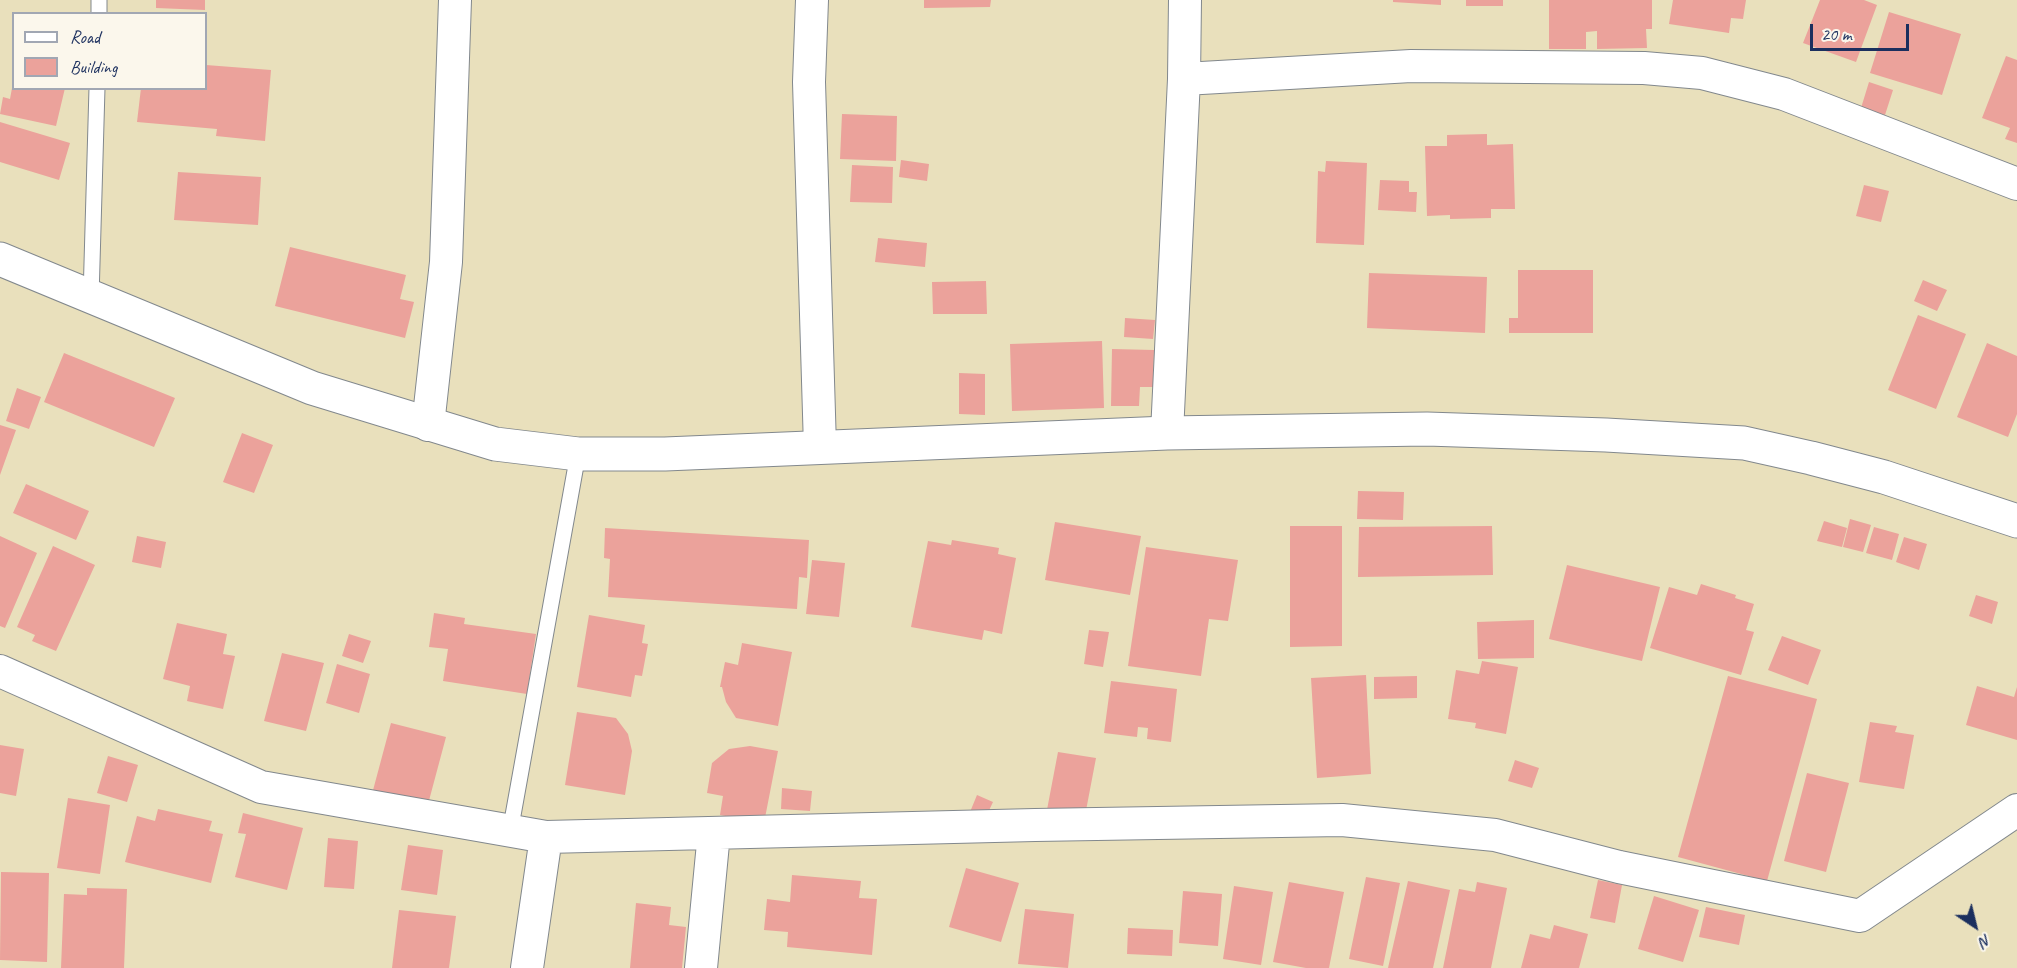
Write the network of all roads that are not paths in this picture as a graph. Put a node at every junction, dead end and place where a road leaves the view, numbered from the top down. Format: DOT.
graph roads {
  1 [pos="455,0"];
  2 [pos="812,0"];
  3 [pos="1185,0"];
  4 [pos="1184,79"];
  5 [pos="97,90"];
  6 [pos="2017,184"];
  7 [pos="0,259"];
  8 [pos="90,298"];
  9 [pos="428,424"];
  10 [pos="1167,433"];
  11 [pos="820,447"];
  12 [pos="578,454"];
  13 [pos="2017,521"];
  14 [pos="0,671"];
  15 [pos="2017,810"];
  16 [pos="510,832"];
  17 [pos="714,833"];
  18 [pos="546,837"];
  19 [pos="527,968"];
  20 [pos="701,968"];
  1 -- 9 [label="street"];
  2 -- 11 [label="street"];
  3 -- 4 [label="street"];
  4 -- 6 [label="street"];
  4 -- 10 [label="street"];
  5 -- 8 [label="lane"];
  7 -- 8 [label="street"];
  8 -- 9 [label="street"];
  9 -- 12 [label="street"];
  10 -- 11 [label="street"];
  10 -- 13 [label="street"];
  11 -- 12 [label="street"];
  12 -- 16 [label="lane"];
  14 -- 16 [label="street"];
  15 -- 17 [label="street"];
  16 -- 18 [label="street"];
  17 -- 18 [label="street"];
  17 -- 20 [label="street"];
  18 -- 19 [label="street"];
}
